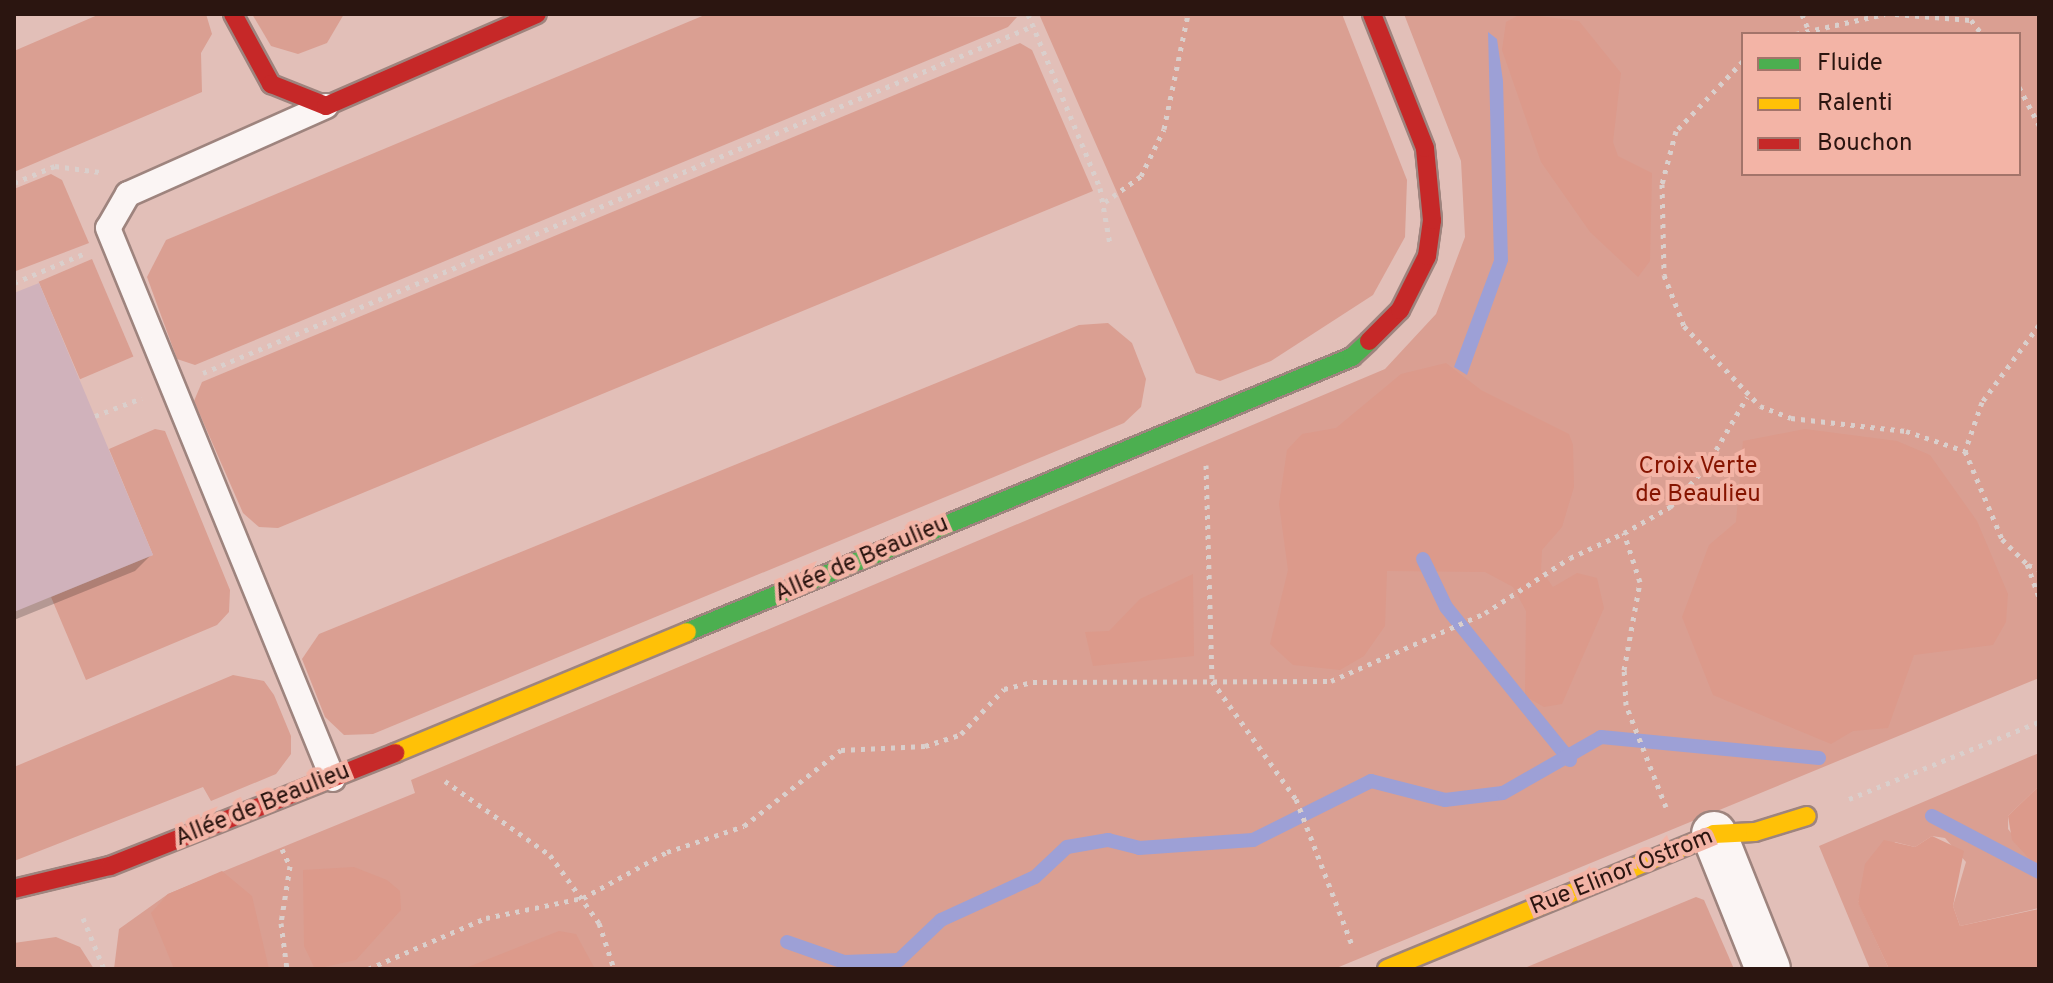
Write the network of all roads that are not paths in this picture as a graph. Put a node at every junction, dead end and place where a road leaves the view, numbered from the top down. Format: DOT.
graph roads {
  1 [pos="233,14"];
  2 [pos="537,14"];
  3 [pos="1372,14"];
  4 [pos="326,106"];
  5 [pos="333,779"];
  6 [pos="1807,816"];
  7 [pos="1714,834"];
  8 [pos="14,889"];
  9 [pos="1387,969"];
  10 [pos="1768,969"];
  1 -- 4 [label="street"];
  2 -- 4 [label="street"];
  3 -- 5 [label="street, Allée de Beaulieu"];
  4 -- 5 [label="lane"];
  5 -- 8 [label="street, Allée de Beaulieu"];
  6 -- 7 [label="street, Rue Elinor Ostrom"];
  7 -- 9 [label="street, Rue Elinor Ostrom"];
  7 -- 10 [label="street"];
}
